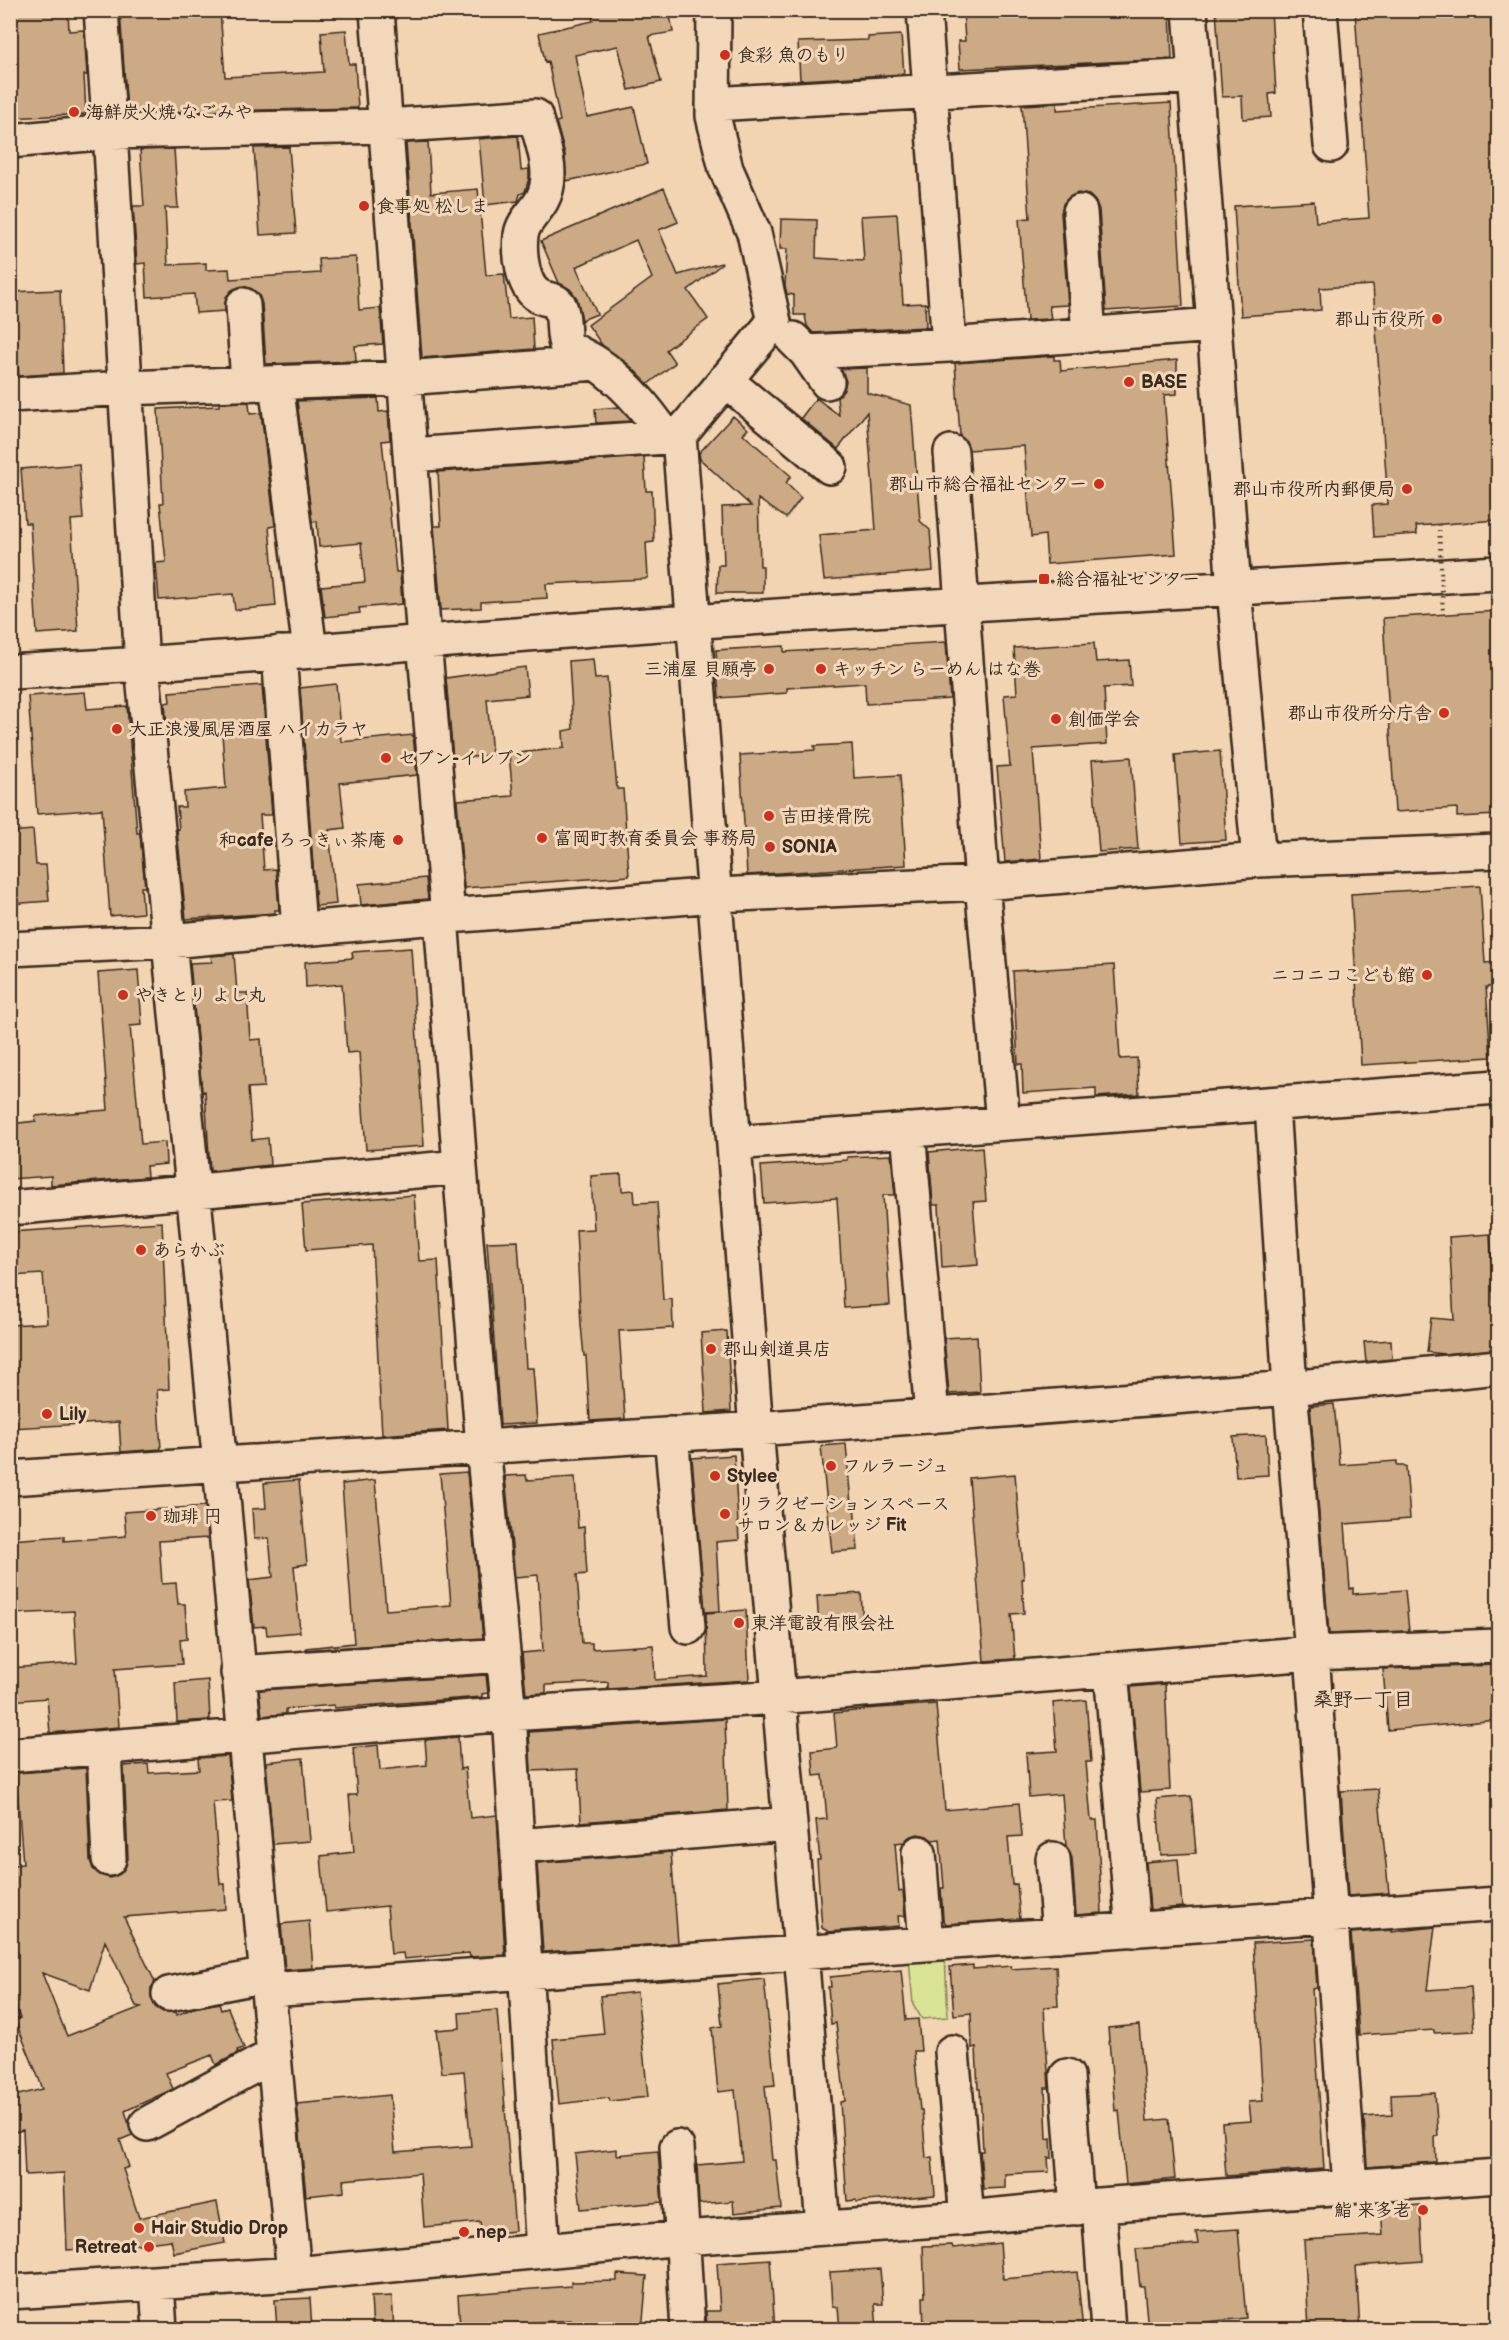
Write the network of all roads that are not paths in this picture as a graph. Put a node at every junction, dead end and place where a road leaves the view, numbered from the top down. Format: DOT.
graph roads {
  1 [pos="101,10"];
  2 [pos="376,10"];
  3 [pos="714,10"];
  4 [pos="924,10"];
  5 [pos="1190,10"];
  6 [pos="1320,10"];
  7 [pos="1195,76"];
  8 [pos="931,90"];
  9 [pos="713,104"];
  10 [pos="386,126"];
  11 [pos="110,132"];
  12 [pos="10,141"];
  13 [pos="1331,145"];
  14 [pos="1080,212"];
  15 [pos="243,305"];
  16 [pos="774,322"];
  17 [pos="1214,325"];
  18 [pos="1089,334"];
  19 [pos="949,345"];
  20 [pos="806,352"];
  21 [pos="596,363"];
  22 [pos="405,378"];
  23 [pos="725,380"];
  24 [pos="827,382"];
  25 [pos="262,384"];
  26 [pos="125,388"];
  27 [pos="10,395"];
  28 [pos="673,436"];
  29 [pos="951,452"];
  30 [pos="411,454"];
  31 [pos="830,467"];
  32 [pos="1498,573"];
  33 [pos="1234,588"];
  34 [pos="961,606"];
  35 [pos="693,621"];
  36 [pos="424,641"];
  37 [pos="294,652"];
  38 [pos="142,665"];
  39 [pos="10,672"];
  40 [pos="1498,851"];
  41 [pos="1259,860"];
  42 [pos="982,883"];
  43 [pos="716,895"];
  44 [pos="445,916"];
  45 [pos="299,929"];
  46 [pos="169,940"];
  47 [pos="10,949"];
  48 [pos="1498,1087"];
  49 [pos="1272,1105"];
  50 [pos="1003,1123"];
  51 [pos="908,1130"];
  52 [pos="734,1143"];
  53 [pos="460,1167"];
  54 [pos="193,1192"];
  55 [pos="10,1208"];
  56 [pos="1498,1367"];
  57 [pos="1290,1388"];
  58 [pos="932,1416"];
  59 [pos="756,1430"];
  60 [pos="671,1434"];
  61 [pos="483,1446"];
  62 [pos="220,1465"];
  63 [pos="10,1478"];
  64 [pos="688,1627"];
  65 [pos="1498,1646"];
  66 [pos="1312,1653"];
  67 [pos="503,1655"];
  68 [pos="1111,1670"];
  69 [pos="238,1673"];
  70 [pos="778,1697"];
  71 [pos="508,1714"];
  72 [pos="244,1737"];
  73 [pos="104,1748"];
  74 [pos="10,1755"];
  75 [pos="790,1824"];
  76 [pos="517,1846"];
  77 [pos="919,1853"];
  78 [pos="109,1859"];
  79 [pos="1053,1859"];
  80 [pos="1498,1904"];
  81 [pos="1330,1917"];
  82 [pos="1133,1930"];
  83 [pos="1059,1935"];
  84 [pos="926,1944"];
  85 [pos="801,1952"];
  86 [pos="525,1973"];
  87 [pos="267,1982"];
  88 [pos="169,1994"];
  89 [pos="952,2052"];
  90 [pos="274,2055"];
  91 [pos="1067,2076"];
  92 [pos="147,2124"];
  93 [pos="677,2147"];
  94 [pos="1498,2176"];
  95 [pos="1350,2187"];
  96 [pos="1088,2207"];
  97 [pos="967,2218"];
  98 [pos="823,2227"];
  99 [pos="683,2238"];
  100 [pos="543,2251"];
  101 [pos="294,2274"];
  102 [pos="157,2284"];
  103 [pos="10,2292"];
  104 [pos="160,2330"];
  105 [pos="688,2330"];
  106 [pos="1108,2330"];
  1 -- 11 [label="street"];
  2 -- 10 [label="street"];
  3 -- 9 [label="street"];
  4 -- 8 [label="street"];
  5 -- 7 [label="street"];
  6 -- 13 [label="street"];
  7 -- 8 [label="street"];
  7 -- 17 [label="street"];
  8 -- 9 [label="street"];
  8 -- 19 [label="street"];
  9 -- 16 [label="street"];
  10 -- 11 [label="street"];
  10 -- 21 [label="street"];
  10 -- 22 [label="street"];
  11 -- 12 [label="street"];
  11 -- 26 [label="street"];
  14 -- 18 [label="street"];
  15 -- 25 [label="street"];
  16 -- 20 [label="street"];
  16 -- 23 [label="street"];
  17 -- 18 [label="street"];
  17 -- 33 [label="street"];
  18 -- 19 [label="street"];
  19 -- 20 [label="street"];
  20 -- 24 [label="street"];
  21 -- 22 [label="street"];
  21 -- 28 [label="street"];
  22 -- 25 [label="street"];
  22 -- 30 [label="street"];
  23 -- 28 [label="street"];
  23 -- 31 [label="street"];
  25 -- 26 [label="street"];
  25 -- 37 [label="street"];
  26 -- 27 [label="street"];
  26 -- 38 [label="street"];
  28 -- 30 [label="street"];
  28 -- 35 [label="street"];
  29 -- 34 [label="street"];
  30 -- 36 [label="street"];
  32 -- 33 [label="street"];
  33 -- 34 [label="street"];
  33 -- 41 [label="street"];
  34 -- 35 [label="street"];
  34 -- 42 [label="street"];
  35 -- 36 [label="street"];
  35 -- 43 [label="street"];
  36 -- 37 [label="street"];
  36 -- 44 [label="street"];
  37 -- 38 [label="street"];
  37 -- 45 [label="street"];
  38 -- 39 [label="street"];
  38 -- 46 [label="street"];
  40 -- 41 [label="street"];
  41 -- 42 [label="street"];
  42 -- 43 [label="street"];
  42 -- 50 [label="street"];
  43 -- 44 [label="street"];
  43 -- 52 [label="street"];
  44 -- 45 [label="street"];
  44 -- 53 [label="street"];
  45 -- 46 [label="street"];
  46 -- 47 [label="street"];
  46 -- 54 [label="street"];
  48 -- 49 [label="street"];
  49 -- 50 [label="street"];
  49 -- 57 [label="street"];
  50 -- 51 [label="street"];
  51 -- 52 [label="street"];
  51 -- 58 [label="street"];
  52 -- 59 [label="street"];
  53 -- 54 [label="street"];
  53 -- 61 [label="street"];
  54 -- 55 [label="street"];
  54 -- 62 [label="street"];
  56 -- 57 [label="street"];
  57 -- 58 [label="street"];
  57 -- 66 [label="street"];
  58 -- 59 [label="street"];
  59 -- 60 [label="street"];
  59 -- 70 [label="street"];
  60 -- 61 [label="street"];
  60 -- 64 [label="street"];
  61 -- 62 [label="street"];
  61 -- 67 [label="street"];
  62 -- 63 [label="street"];
  62 -- 69 [label="street"];
  65 -- 66 [label="street"];
  66 -- 68 [label="street"];
  66 -- 81 [label="street"];
  67 -- 69 [label="street"];
  67 -- 71 [label="street"];
  68 -- 70 [label="street"];
  68 -- 82 [label="street"];
  69 -- 72 [label="street"];
  70 -- 71 [label="street"];
  70 -- 75 [label="street"];
  71 -- 72 [label="street"];
  71 -- 76 [label="street"];
  72 -- 73 [label="street"];
  72 -- 87 [label="street"];
  73 -- 74 [label="street"];
  73 -- 78 [label="street"];
  75 -- 76 [label="street"];
  75 -- 85 [label="street"];
  76 -- 86 [label="street"];
  77 -- 84 [label="street"];
  79 -- 83 [label="street"];
  80 -- 81 [label="street"];
  81 -- 82 [label="street"];
  81 -- 95 [label="street"];
  82 -- 83 [label="street"];
  83 -- 84 [label="street"];
  84 -- 85 [label="street"];
  85 -- 86 [label="street"];
  85 -- 98 [label="street"];
  86 -- 87 [label="street"];
  86 -- 100 [label="street"];
  87 -- 88 [label="street"];
  87 -- 90 [label="street"];
  89 -- 97 [label="street"];
  90 -- 92 [label="street"];
  90 -- 101 [label="street"];
  91 -- 96 [label="street"];
  93 -- 99 [label="street"];
  94 -- 95 [label="street"];
  95 -- 96 [label="street"];
  96 -- 97 [label="street"];
  96 -- 106 [label="street"];
  97 -- 98 [label="street"];
  98 -- 99 [label="street"];
  99 -- 100 [label="street"];
  99 -- 105 [label="street"];
  100 -- 101 [label="street"];
  101 -- 102 [label="street"];
  102 -- 103 [label="street"];
  102 -- 104 [label="street"];
}
